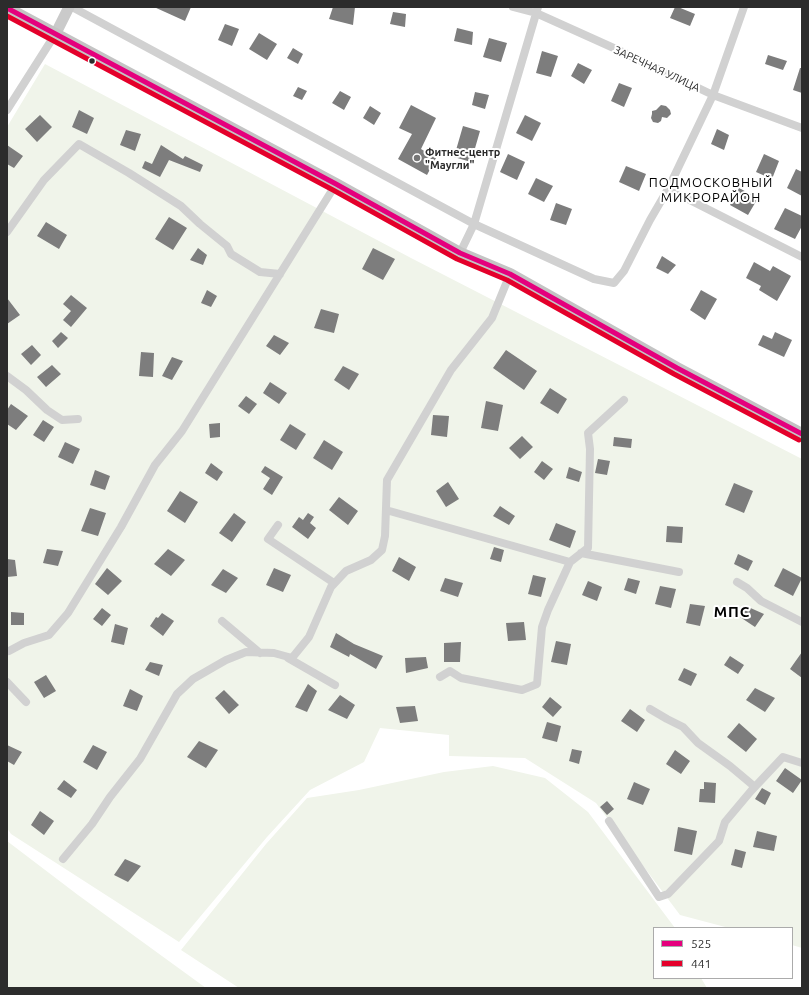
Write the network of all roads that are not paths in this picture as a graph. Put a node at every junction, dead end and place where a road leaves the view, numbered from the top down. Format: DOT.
graph roads {
  1 [pos="71,7"];
  2 [pos="513,7"];
  3 [pos="744,7"];
  4 [pos="7,8"];
  5 [pos="537,10"];
  6 [pos="56,33"];
  7 [pos="713,95"];
  8 [pos="7,110"];
  9 [pos="802,128"];
  10 [pos="336,184"];
  11 [pos="668,189"];
  12 [pos="474,224"];
  13 [pos="7,232"];
  14 [pos="460,253"];
  15 [pos="802,257"];
  16 [pos="280,274"];
  17 [pos="510,274"];
  18 [pos="7,376"];
  19 [pos="624,400"];
  20 [pos="78,418"];
  21 [pos="802,434"];
  22 [pos="386,510"];
  23 [pos="278,525"];
  24 [pos="581,553"];
  25 [pos="570,562"];
  26 [pos="679,572"];
  27 [pos="736,582"];
  28 [pos="334,584"];
  29 [pos="222,621"];
  30 [pos="802,622"];
  31 [pos="8,651"];
  32 [pos="260,653"];
  33 [pos="286,656"];
  34 [pos="440,677"];
  35 [pos="7,682"];
  36 [pos="335,685"];
  37 [pos="26,702"];
  38 [pos="650,708"];
  39 [pos="802,763"];
  40 [pos="755,787"];
  41 [pos="609,821"];
  42 [pos="63,859"];
  1 -- 6 [label="street"];
  1 -- 12 [label="street"];
  2 -- 5 [label="street, ЗАРЕЧНАЯ УЛИЦА"];
  3 -- 7 [label="street"];
  4 -- 6 [label="main road"];
  5 -- 7 [label="street, ЗАРЕЧНАЯ УЛИЦА"];
  5 -- 12 [label="street"];
  6 -- 8 [label="street"];
  6 -- 10 [label="main road"];
  7 -- 9 [label="street, ЗАРЕЧНАЯ УЛИЦА"];
  7 -- 11 [label="street"];
  10 -- 14 [label="main road"];
  10 -- 16 [label="street"];
  11 -- 12 [label="street"];
  11 -- 15 [label="street"];
  12 -- 14 [label="street"];
  13 -- 16 [label="street"];
  14 -- 17 [label="main road"];
  16 -- 31 [label="street"];
  17 -- 21 [label="main road"];
  17 -- 22 [label="street"];
  18 -- 20 [label="street"];
  19 -- 24 [label="street"];
  22 -- 25 [label="street"];
  22 -- 28 [label="street"];
  23 -- 28 [label="street"];
  24 -- 25 [label="street"];
  24 -- 26 [label="street"];
  25 -- 34 [label="street"];
  27 -- 30 [label="street"];
  28 -- 33 [label="street"];
  29 -- 32 [label="street"];
  32 -- 33 [label="street"];
  32 -- 42 [label="street"];
  33 -- 36 [label="street"];
  35 -- 37 [label="street"];
  38 -- 40 [label="street"];
  39 -- 40 [label="street"];
  40 -- 41 [label="street"];
}
